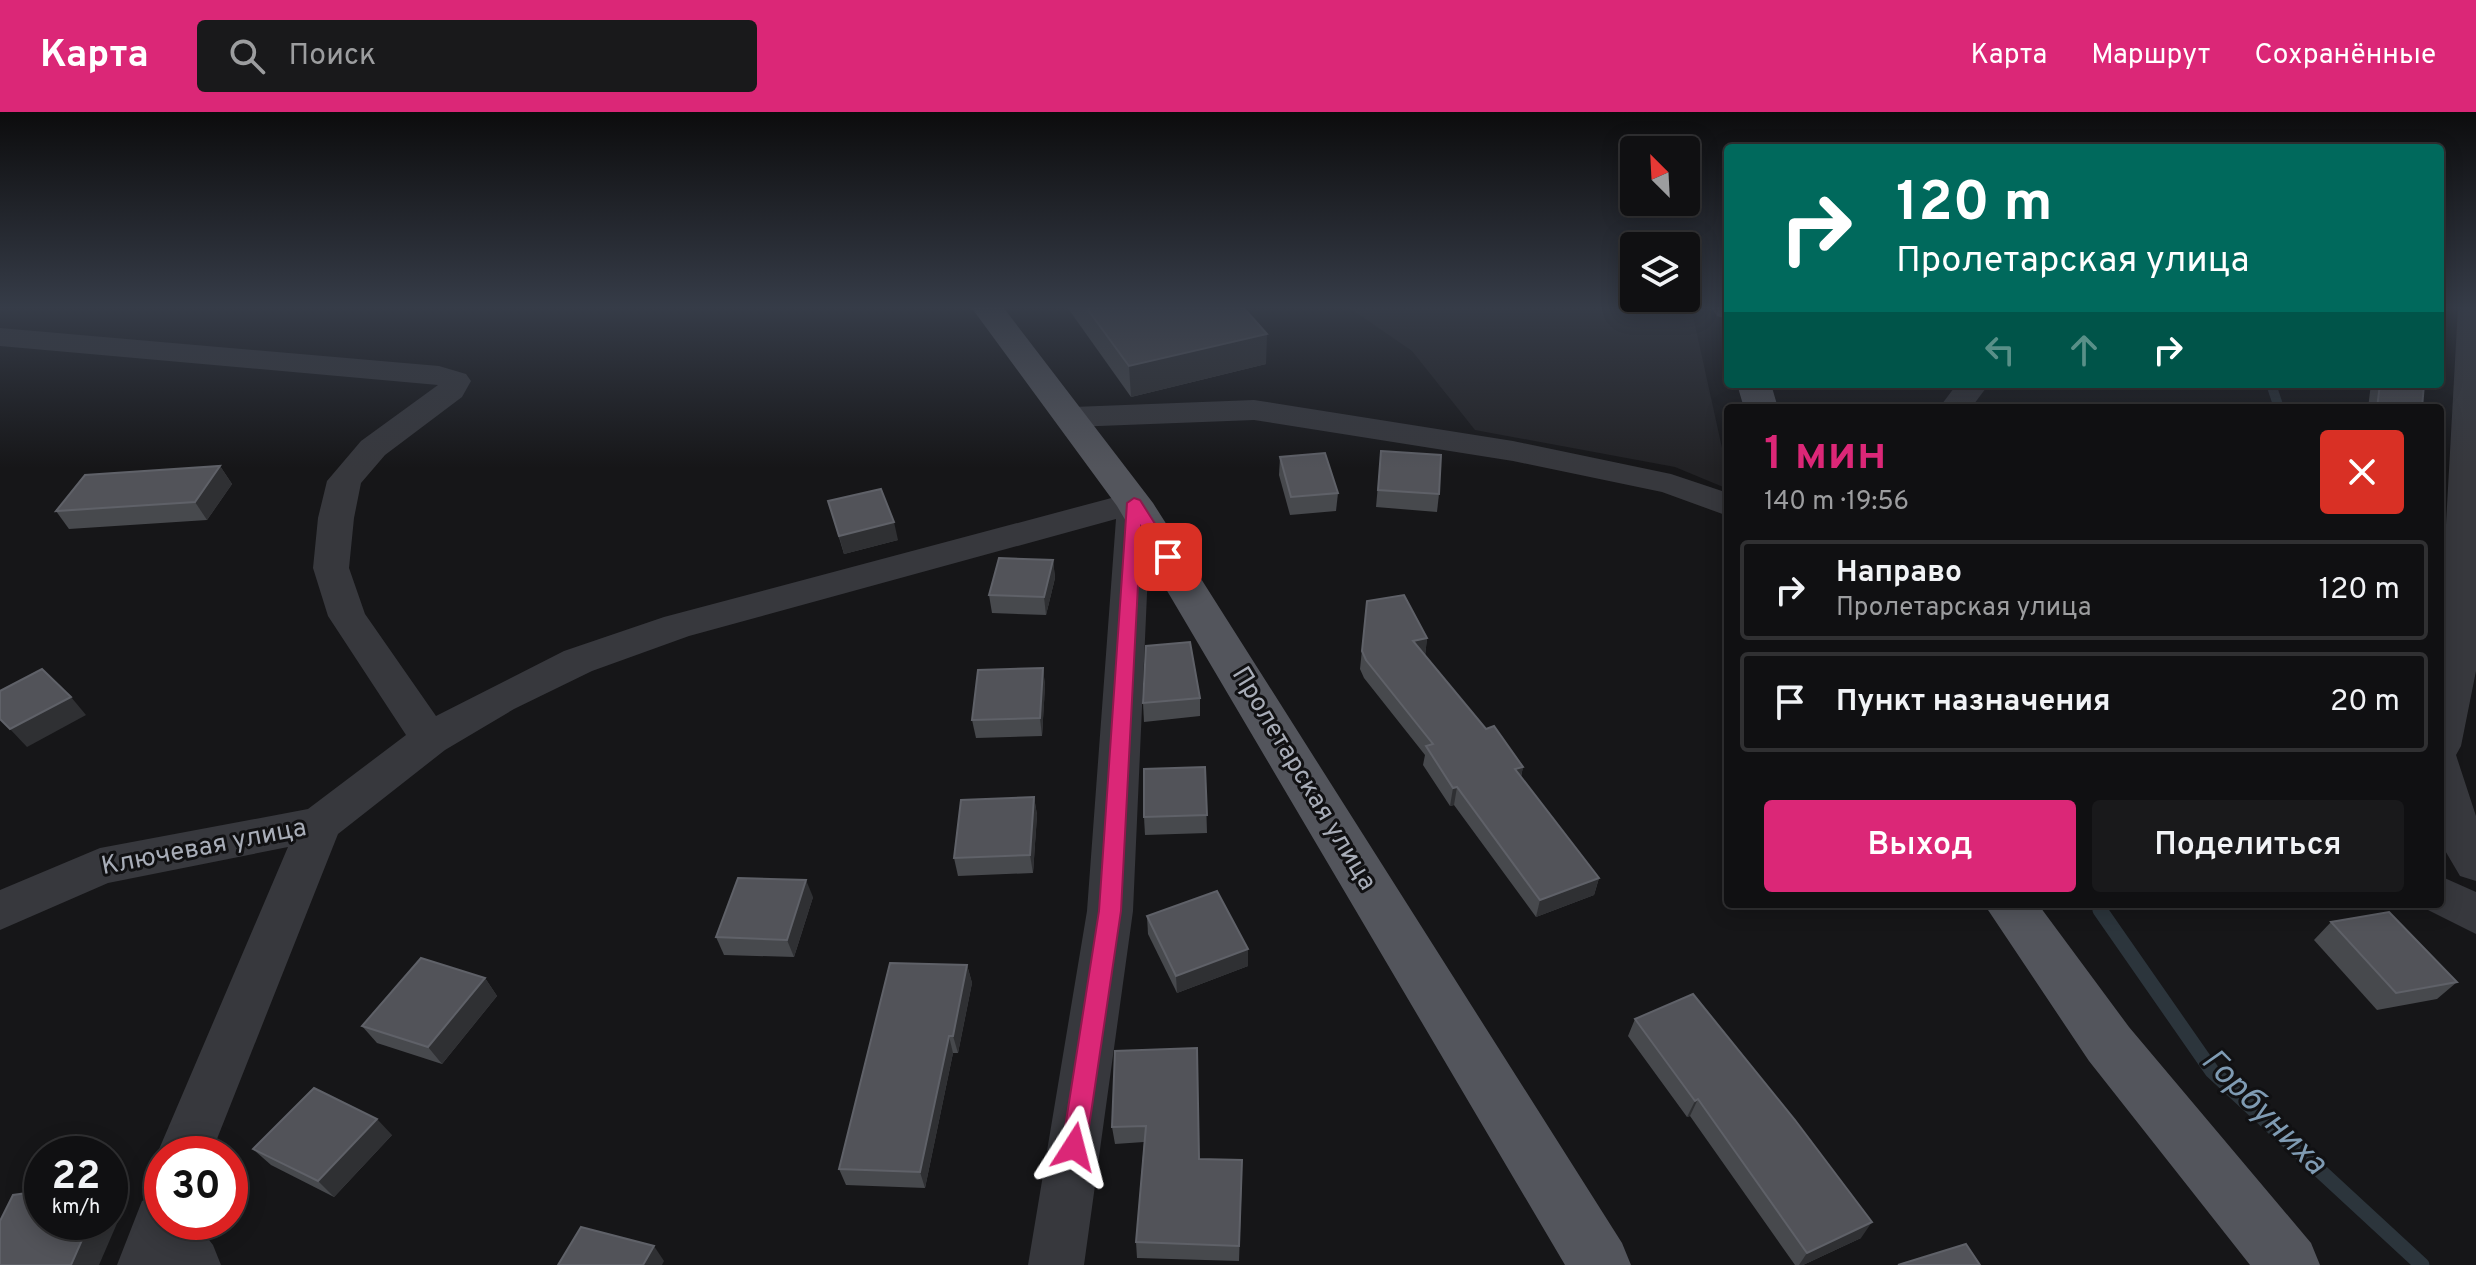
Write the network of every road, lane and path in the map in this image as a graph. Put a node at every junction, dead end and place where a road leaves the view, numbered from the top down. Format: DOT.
graph roads {
  1 [pos="275,361"];
  2 [pos="1029,361"];
  3 [pos="2470,361"];
  4 [pos="1073,417"];
  5 [pos="1134,503"];
  6 [pos="1724,504"];
  7 [pos="2444,728"];
  8 [pos="430,739"];
  9 [pos="2444,779"];
  10 [pos="320,824"];
  11 [pos="2476,863"];
  12 [pos="2444,897"];
  13 [pos="2012,908"];
  14 [pos="0,911"];
  15 [pos="2476,915"];
  16 [pos="191,1136"];
  17 [pos="1056,1265"];
  18 [pos="1600,1265"];
  19 [pos="2289,1265"];
  1 -- 8 [label="street"];
  2 -- 4 [label="main road, Пролетарская улица"];
  3 -- 7 [label="street"];
  4 -- 5 [label="main road, Пролетарская улица"];
  4 -- 6 [label="street"];
  5 -- 8 [label="street"];
  5 -- 17 [label="street"];
  5 -- 18 [label="main road, Пролетарская улица"];
  8 -- 10 [label="street"];
  9 -- 11 [label="street"];
  10 -- 14 [label="street, Ключевая улица"];
  10 -- 16 [label="street"];
  12 -- 15 [label="street"];
  13 -- 19 [label="main road"];
}
